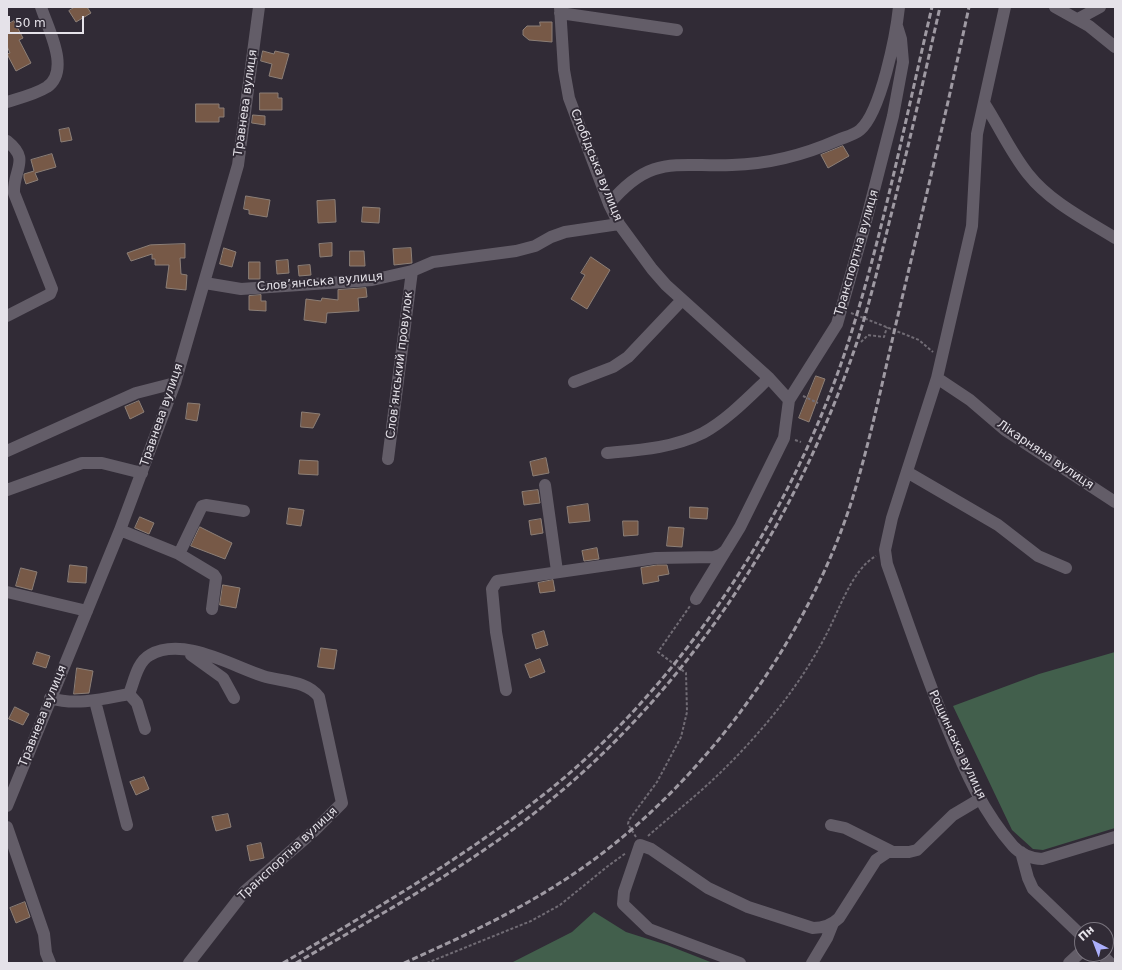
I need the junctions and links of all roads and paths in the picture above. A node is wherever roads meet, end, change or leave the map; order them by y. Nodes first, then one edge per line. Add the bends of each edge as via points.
1 (41, 7) edge
2 (259, 7) edge
3 (899, 7) edge
4 (1005, 7) edge
5 (1055, 7) edge
6 (1100, 7) edge
7 (560, 10) edge
8 (1078, 19) junction
9 (897, 26) junction
10 (677, 30) dead end
11 (1115, 47) edge
12 (7, 102) edge
13 (984, 103) junction
14 (7, 141) edge
15 (609, 204) junction
16 (619, 224) junction
17 (1115, 238) edge
18 (412, 271) junction
19 (205, 283) junction
20 (682, 300) junction
21 (844, 310) dead end
22 (7, 316) edge
23 (887, 327) junction
24 (861, 342) dead end
25 (928, 349) dead end
26 (769, 378) junction
27 (938, 378) junction
28 (574, 382) dead end
29 (175, 383) junction
30 (791, 396) junction
31 (818, 403) dead end
32 (7, 451) edge
33 (607, 453) dead end
34 (388, 459) dead end
35 (907, 472) junction
36 (142, 473) junction
37 (545, 485) dead end
38 (7, 490) edge
39 (1115, 502) edge
40 (244, 511) dead end
41 (120, 530) junction
42 (728, 548) junction
43 (885, 550) junction
44 (179, 554) junction
45 (1066, 568) dead end
46 (557, 571) junction
47 (7, 592) edge
48 (696, 599) joint
49 (212, 609) dead end
50 (87, 611) junction
51 (184, 650) junction
52 (506, 690) dead end
53 (129, 694) junction
54 (50, 698) junction
55 (234, 698) dead end
56 (95, 701) junction
57 (145, 729) dead end
58 (980, 799) junction
59 (7, 806) edge
60 (126, 825) dead end
61 (831, 825) dead end
62 (7, 827) edge
63 (1115, 837) edge
64 (643, 842) junction
65 (893, 852) junction
66 (1021, 852) junction
67 (833, 923) junction
68 (1074, 928) edge
69 (50, 963) edge
70 (189, 963) edge
71 (427, 963) edge
72 (740, 963) edge
73 (812, 963) edge

1 - 12 street via 59,62 57,75 46,88
2 - 19 street, Травнева вулиця via 238,165
3 - 9 street, Транспортна вулиця
4 - 13 street
5 - 8 street
6 - 8 street
7 - 10 street
7 - 15 street, Слобідська вулиця via 564,70 570,98
8 - 11 street
9 - 15 street via 888,64 868,120 860,130 771,162 732,165 680,164 650,170 622,188
9 - 30 street, Транспортна вулиця via 903,62 893,116 847,292 837,324
13 - 17 street via 1024,168 1038,185 1075,214
13 - 27 street via 977,134 972,226
14 - 22 street via 18,151 20,157 14,186 16,199 52,289 50,294
15 - 16 street, Слобідська вулиця
16 - 18 street, Слов’янська вулиця via 565,232 535,246 516,251 433,262
16 - 20 street, Слобідська вулиця via 652,269
18 - 19 street, Слов’янська вулиця via 372,280 307,285 241,288
18 - 34 street, Слов’янський провулок
19 - 29 street, Травнева вулиця
20 - 26 street, Слобідська вулиця
20 - 28 street via 628,357 613,367
21 - 23 path
23 - 24 path via 884,337 868,335
23 - 25 path via 919,340
26 - 30 street, Слобідська вулиця
26 - 33 street via 723,419 703,433 657,448
27 - 35 street
27 - 39 street, Лікарняна вулиця via 970,400 1005,430
29 - 32 street via 136,393
29 - 36 street, Травнева вулиця
30 - 31 path
30 - 42 street, Транспортна вулиця via 784,438
35 - 43 street
35 - 45 street via 998,525 1038,556
36 - 38 street via 102,463 82,463
36 - 41 street, Травнева вулиця
37 - 46 street
40 - 44 street via 202,506
41 - 44 street
41 - 50 street, Травнева вулиця
42 - 46 street via 714,557 656,558
42 - 48 street, Транспортна вулиця
43 - 58 street, Рощинська вулиця via 887,564 930,687
43 - 64 path via 870,559 858,573 826,636 800,678 764,725 724,770
44 - 49 street via 216,578
46 - 52 street via 500,579 493,586 496,632
47 - 50 street
48 - 64 path via 658,652 686,673 687,712 680,738 670,760 629,820 628,824
50 - 54 street, Травнева вулиця
51 - 53 street via 166,649 149,655 142,663
51 - 55 street via 223,678
51 - 70 street, Транспортна вулиця via 230,662 263,676 303,685 315,692 329,738 342,803 245,891
53 - 56 street
53 - 57 street via 137,703
54 - 56 street via 69,702
54 - 59 street, Травнева вулиця
56 - 60 street
58 - 65 street via 954,815 921,848 909,852
58 - 66 street, Рощинська вулиця via 1013,846
61 - 65 street via 852,831
62 - 69 street via 44,934 46,954
63 - 66 street via 1042,859 1034,859
64 - 67 street via 708,888 748,907 813,928
64 - 71 path via 608,866 560,905 531,921
64 - 72 street via 624,892 623,904 649,930
65 - 67 street via 888,852 876,860 845,910
66 - 68 street, Рощинська вулиця via 1032,889
67 - 73 street

